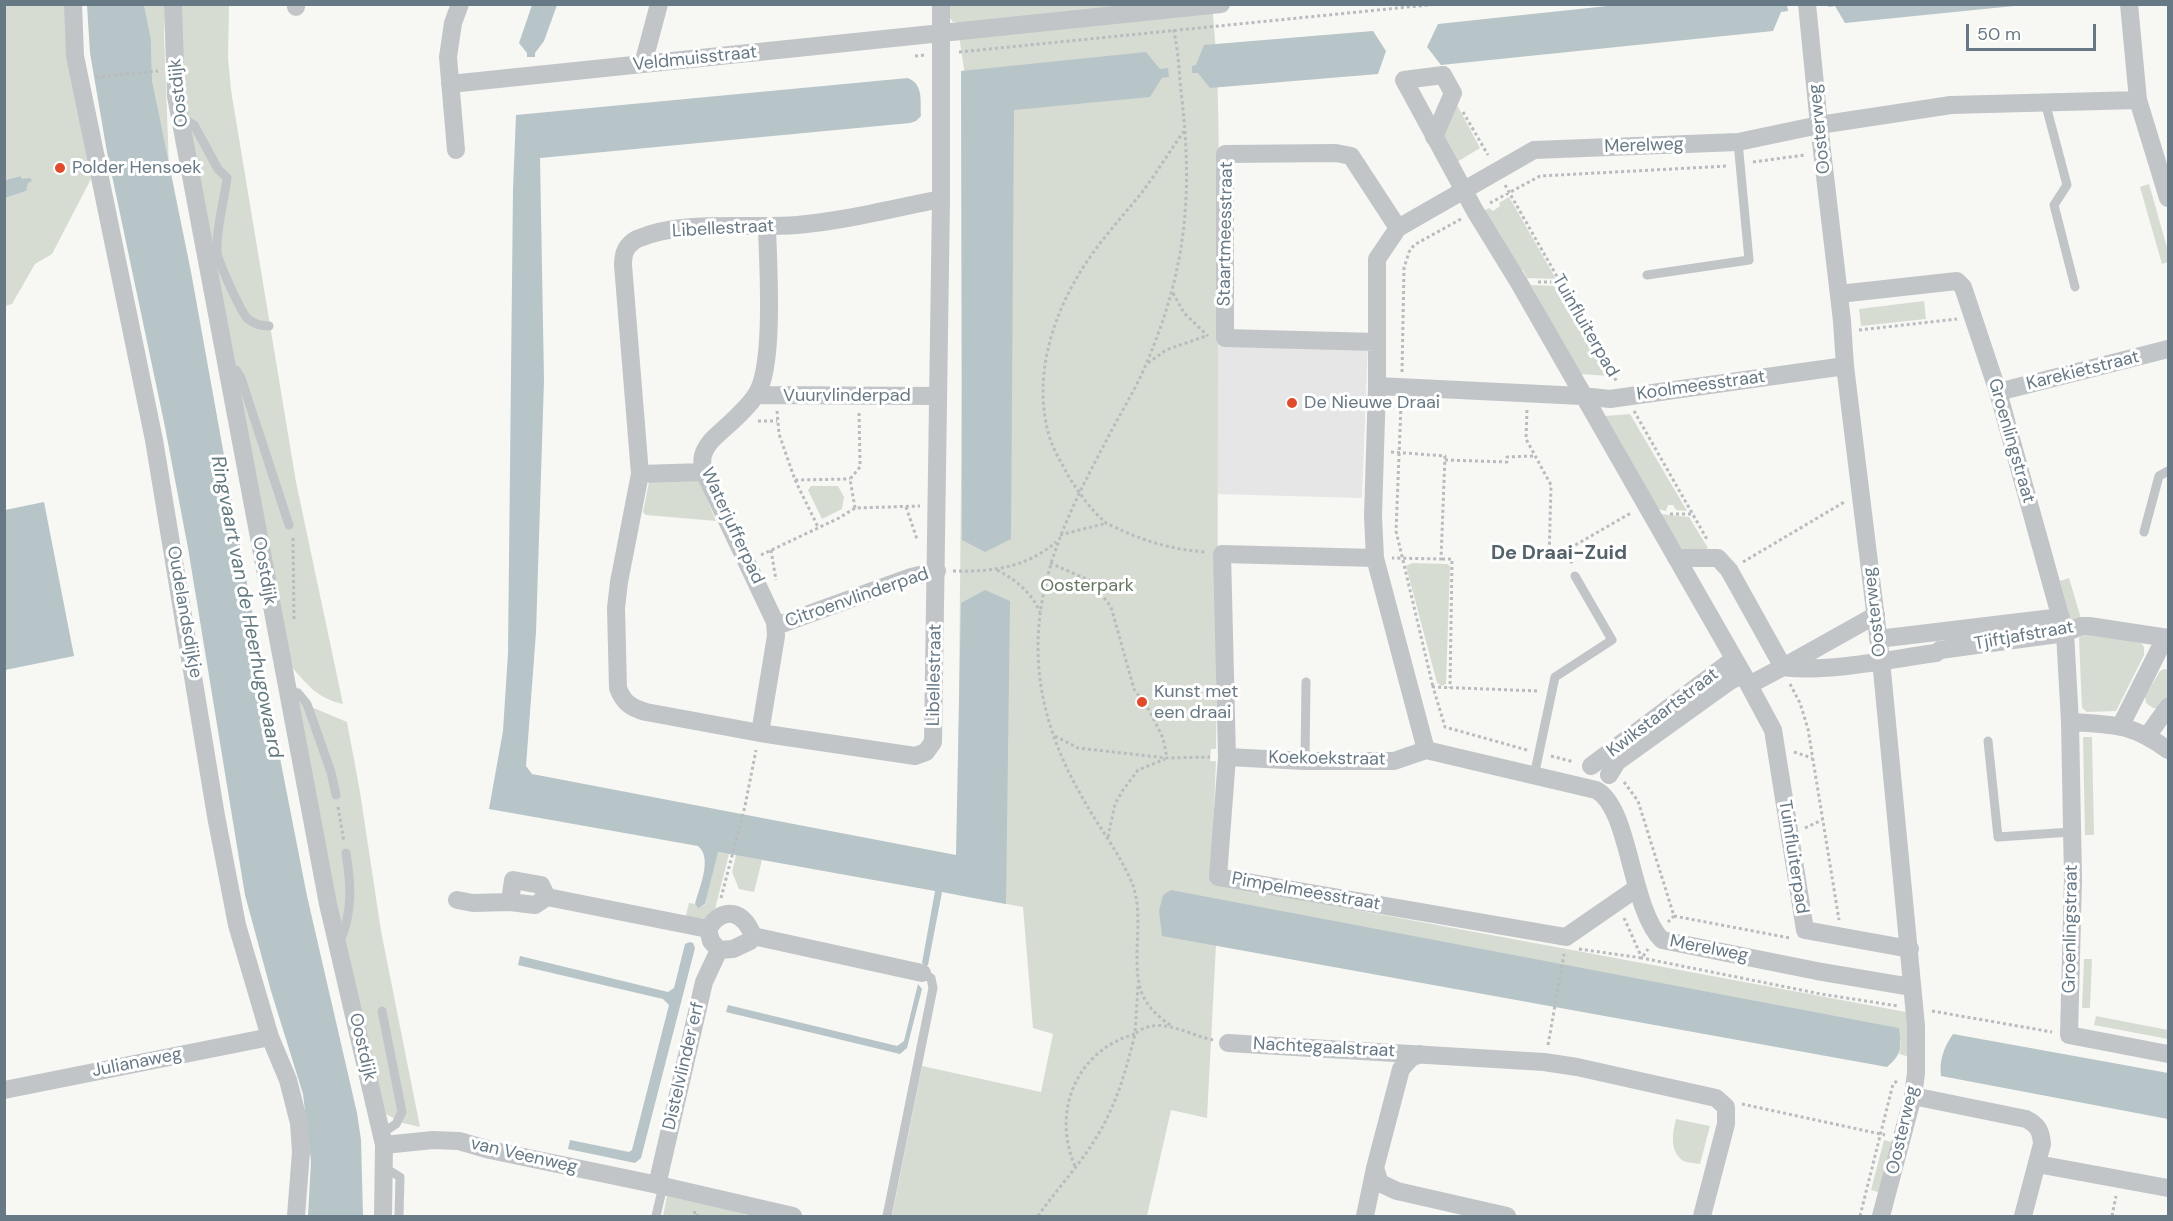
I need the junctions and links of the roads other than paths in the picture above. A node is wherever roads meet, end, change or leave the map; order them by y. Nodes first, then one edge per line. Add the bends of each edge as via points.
1 (73, 4) edge
2 (173, 4) edge
3 (460, 4) edge
4 (659, 4) edge
5 (941, 4) edge
6 (1221, 4) edge
7 (1807, 4) edge
8 (2129, 4) edge
9 (941, 33) junction
10 (643, 64) junction
11 (450, 84) junction
12 (2138, 100) junction
13 (2045, 102) junction
14 (181, 120) junction
15 (1819, 125) junction
16 (1434, 137) junction
17 (1738, 142) junction
18 (456, 150) dead end
19 (1464, 191) junction
20 (2169, 198) edge
21 (941, 199) junction
22 (767, 227) junction
23 (1398, 228) junction
24 (212, 258) junction
25 (1647, 275) dead end
26 (2075, 287) dead end
27 (1839, 294) junction
28 (269, 326) dead end
29 (1377, 342) junction
30 (2169, 349) edge
31 (1845, 366) junction
32 (227, 367) junction
33 (1377, 386) junction
34 (1998, 392) junction
35 (756, 395) junction
36 (938, 396) junction
37 (1582, 396) junction
38 (2169, 471) edge
39 (704, 472) junction
40 (640, 474) junction
41 (289, 525) road end
42 (2144, 532) dead end
43 (1375, 558) junction
44 (1676, 558) junction
45 (937, 571) junction
46 (1575, 576) road end
47 (1876, 615) junction
48 (2063, 625) junction
49 (776, 626) junction
50 (1938, 632) junction
51 (2167, 638) edge
52 (1878, 639) junction
53 (1830, 640) junction
54 (1940, 650) junction
55 (1881, 660) junction
56 (1845, 664) junction
57 (1783, 667) junction
58 (1742, 673) junction
59 (1306, 682) dead end
60 (286, 690) junction
61 (2169, 707) edge
62 (2070, 722) junction
63 (2121, 725) junction
64 (760, 733) junction
65 (2148, 735) junction
66 (1642, 737) junction
67 (1988, 741) dead end
68 (1426, 750) junction
69 (2169, 750) edge
70 (1227, 757) junction
71 (1305, 761) junction
72 (1591, 766) dead end
73 (1609, 775) dead end
74 (1534, 776) junction
75 (336, 795) road end
76 (2071, 832) junction
77 (346, 853) road end
78 (1637, 888) junction
79 (457, 900) dead end
80 (708, 929) junction
81 (753, 936) junction
82 (338, 946) junction
83 (1910, 949) junction
84 (719, 950) junction
85 (922, 973) joint
86 (1912, 987) junction
87 (382, 1011) dead end
88 (270, 1037) junction
89 (1228, 1043) road end
90 (1420, 1054) junction
91 (2169, 1054) edge
92 (4, 1090) edge
93 (1913, 1096) junction
94 (383, 1139) junction
95 (2037, 1164) junction
96 (385, 1168) junction
97 (1375, 1168) junction
98 (660, 1185) junction
99 (2169, 1188) edge
100 (296, 1216) edge
101 (383, 1216) edge
102 (399, 1216) edge
103 (656, 1216) edge
104 (793, 1216) edge
105 (887, 1216) edge
106 (1365, 1216) edge
107 (1507, 1216) edge
108 (1702, 1216) edge
109 (1881, 1216) edge
110 (2023, 1216) edge

1 - 88 street, Oudelandsdijkje via 75,56 154,440 216,816 237,925
2 - 14 street, Oostdijk via 175,81
3 - 11 street via 448,57
4 - 10 street
5 - 9 street, Libellestraat
6 - 9 street, Veldmuisstraat
7 - 15 street, Oosterweg
8 - 12 street
9 - 10 street, Veldmuisstraat
9 - 21 street, Libellestraat
10 - 11 street, Veldmuisstraat
11 - 18 street
12 - 13 street, Merelweg
12 - 20 street
13 - 15 street, Merelweg via 1951,105
13 - 26 lane via 2067,185 2054,205
14 - 24 street, Oostdijk
14 - 24 lane via 194,125 227,178 217,250
15 - 17 street, Merelweg
15 - 27 street, Oosterweg
16 - 16 street, Tuinfluiterpad via 1453,93 1443,75 1404,80
16 - 19 street, Tuinfluiterpad
17 - 19 street, Merelweg via 1534,150
17 - 25 lane via 1749,260
19 - 23 street, Merelweg
19 - 37 street, Tuinfluiterpad
21 - 22 street, Libellestraat via 825,221
21 - 36 street, Libellestraat
22 - 35 street, Waterjufferpad via 768,349 764,377
22 - 40 street, Libellestraat via 702,227 659,232 635,240 625,249 623,265
23 - 29 street, Merelweg via 1377,259
23 - 29 street, Staartmeesstraat via 1351,156 1225,154 1225,338
24 - 28 lane via 242,314 249,321
24 - 32 street, Oostdijk
27 - 31 street, Oosterweg
27 - 34 street, Groenlingstraat via 1957,281 1963,287
29 - 33 street, Merelweg
30 - 34 street, Karekietstraat
31 - 37 street, Koolmeesstraat via 1610,399
31 - 47 street, Oosterweg
32 - 41 lane via 236,370 241,378
32 - 60 street, Oostdijk
33 - 37 street, Koolmeesstraat
33 - 43 street, Merelweg
34 - 48 street, Groenlingstraat
35 - 36 street, Vuurvlinderpad
35 - 39 street, Waterjufferpad via 705,449
36 - 45 street, Libellestraat
37 - 44 street, Tuinfluiterpad
38 - 42 lane via 2159,476
39 - 40 street
39 - 49 street, Waterjufferpad
40 - 64 street, Libellestraat via 616,608 617,672 622,698 638,710
43 - 68 street, Merelweg
43 - 70 street, Pimpelmeesstraat via 1222,555
44 - 57 street via 1724,564
44 - 58 street, Tuinfluiterpad
45 - 49 street, Citroenvlinderpad
45 - 64 street, Libellestraat via 934,735 926,752 915,756
46 - 74 lane via 1612,640 1555,677
47 - 52 street, Oosterweg
47 - 53 street
48 - 50 street
48 - 51 street, Tjiftjafstraat
48 - 54 street, Tjiftjafstraat
48 - 62 street, Groenlingstraat
49 - 64 street
50 - 52 street
50 - 54 street
51 - 63 street
52 - 55 street, Oosterweg
53 - 56 street
53 - 57 street
54 - 55 street, Tjiftjafstraat
55 - 56 street
55 - 83 street, Oosterweg
56 - 57 street
57 - 58 street
58 - 66 street, Kwikstaartstraat
58 - 83 street, Tuinfluiterpad via 1773,730 1805,930
59 - 71 lane
60 - 75 lane via 298,693 307,704
60 - 82 street, Oostdijk
61 - 65 street
62 - 63 street
62 - 76 street, Groenlingstraat
63 - 65 street
65 - 69 street
66 - 72 street, Kwikstaartstraat
66 - 73 street, Kwikstaartstraat
67 - 76 lane via 1998,837
68 - 71 street, Koekoekstraat via 1394,761
68 - 74 street, Merelweg
70 - 71 street, Koekoekstraat
70 - 78 street, Pimpelmeesstraat via 1218,877 1566,937
74 - 78 street, Merelweg via 1603,794 1614,808
76 - 91 street, Groenlingstraat via 2069,1035
77 - 82 lane via 350,880 348,921
78 - 86 street, Merelweg via 1653,931 1662,940
79 - 80 street via 510,902 513,880 541,885 547,897
80 - 81 street via 722,907 740,916
80 - 84 street
81 - 84 street via 746,944
81 - 85 street
82 - 94 street, Oostdijk
83 - 86 street, Oosterweg
84 - 98 street, Distelvlinder erf via 704,982
85 - 105 lane via 931,978 933,988
86 - 93 street, Oosterweg via 1916,1066
87 - 94 lane, Oostdijk via 402,1112
88 - 92 street, Julianaweg
88 - 100 street, Oudelandsdijkje via 288,1080 299,1124 302,1152
89 - 90 street, Nachtegaalstraat
90 - 97 street, Nachtegaalstraat via 1401,1069
90 - 108 street, Nachtegaalstraat via 1578,1067 1720,1101 1726,1107 1726,1124
93 - 95 street via 2034,1123 2042,1144
93 - 109 street, Oosterweg
94 - 96 street, Oostdijk
94 - 98 street, van Veenweg via 459,1141
95 - 99 street
95 - 110 street
96 - 101 street, Oostdijk
96 - 102 lane via 400,1177
97 - 106 street, Nachtegaalstraat
97 - 107 street via 1380,1183 1397,1191
98 - 103 lane
98 - 104 street, van Veenweg

